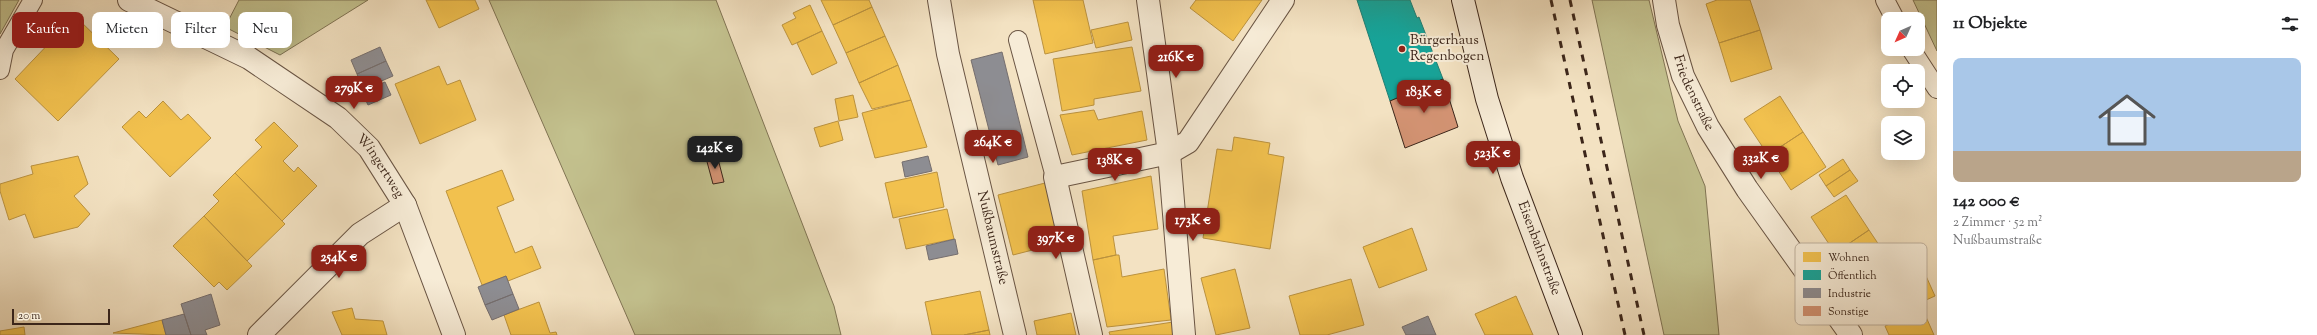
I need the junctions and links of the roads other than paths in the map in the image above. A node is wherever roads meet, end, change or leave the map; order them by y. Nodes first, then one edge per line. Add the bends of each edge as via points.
1 (33, 0) edge
2 (129, 0) edge
3 (939, 0) edge
4 (1148, 0) edge
5 (1283, 0) edge
6 (1463, 0) edge
7 (1664, 0) edge
8 (1885, 0) edge
9 (1891, 12) edge
10 (1018, 40) dead end
11 (1916, 56) edge
12 (0, 70) edge
13 (1937, 89) edge
14 (1169, 153) junction
15 (1055, 177) junction
16 (404, 205) junction
17 (1795, 256) edge
18 (1844, 325) edge
19 (259, 335) edge
20 (454, 335) edge
21 (1015, 335) edge
22 (1091, 335) edge
23 (1184, 335) edge
24 (1571, 335) edge
25 (1851, 335) edge

1 - 12 lane via 4,50
2 - 16 street, Wingertweg via 250,58 338,118 369,148
3 - 21 street, Nußbaumstraße via 948,54
4 - 14 street
5 - 14 street via 1188,142
6 - 24 street, Eisenbahnstraße via 1487,99 1512,178
7 - 17 street, Friedenstraße via 1682,76 1708,127 1747,189
8 - 9 lane
10 - 15 lane
11 - 13 lane
14 - 15 street
14 - 23 street
15 - 22 street
16 - 19 street via 360,234
16 - 20 street, Wingertweg
18 - 25 street, Friedenstraße

